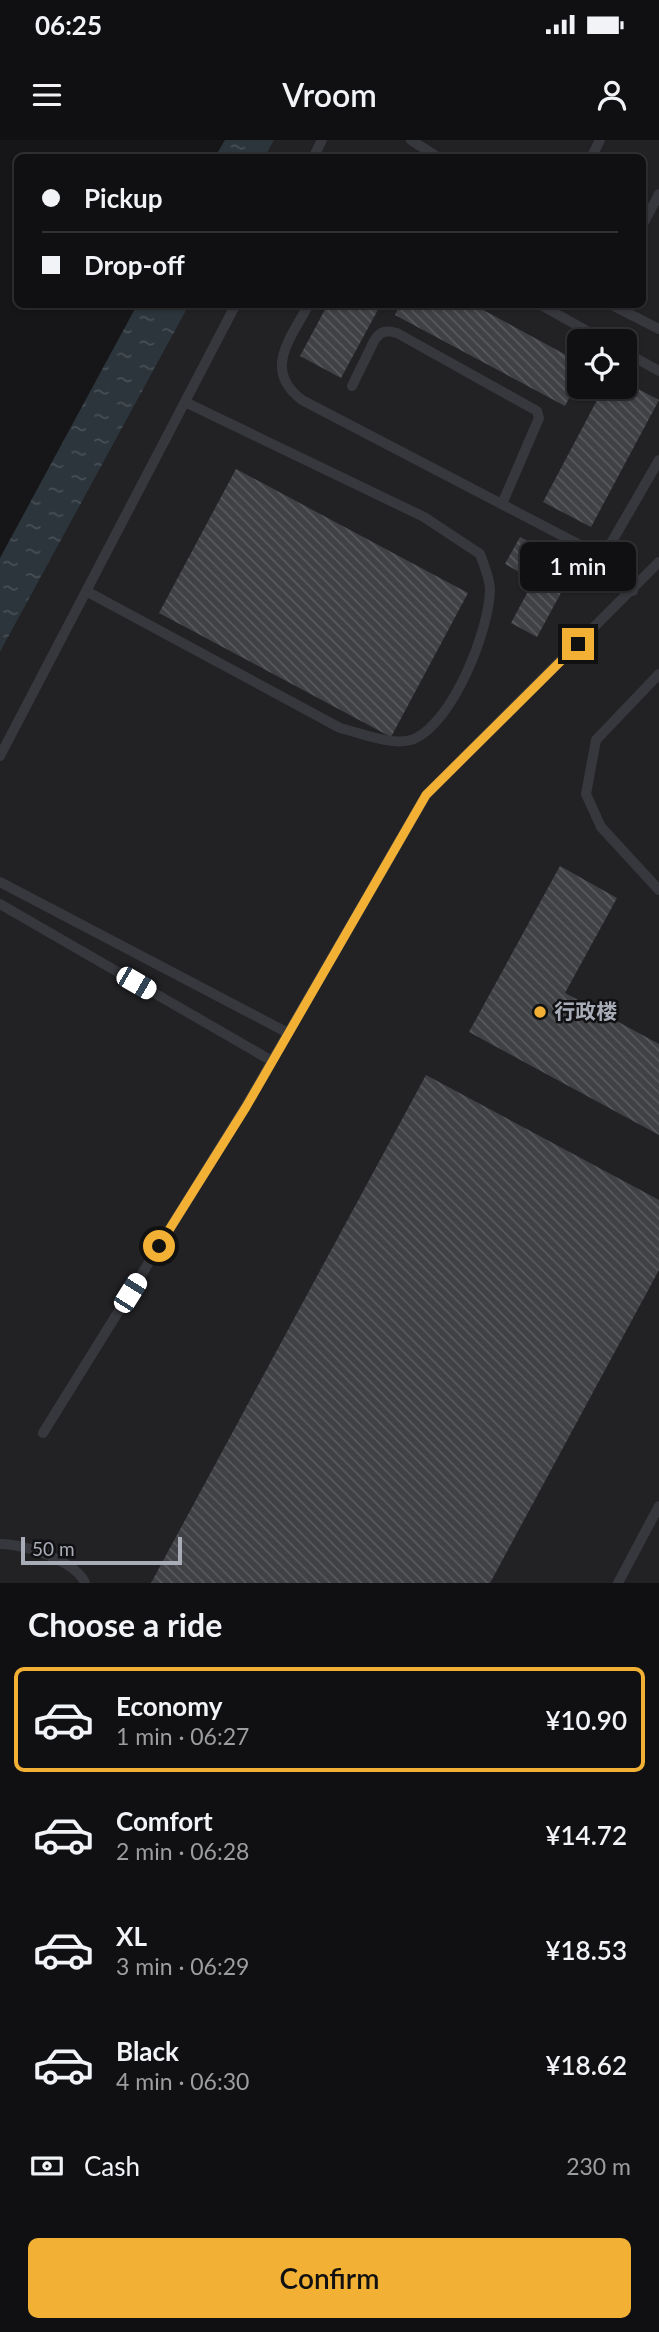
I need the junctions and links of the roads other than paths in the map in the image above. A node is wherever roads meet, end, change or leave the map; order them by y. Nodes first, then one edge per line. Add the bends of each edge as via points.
1 (411, 140) edge
2 (433, 154) edge
3 (659, 194) edge
4 (646, 218) edge
5 (234, 308) edge
6 (307, 308) edge
7 (547, 308) edge
8 (618, 308) edge
9 (585, 329) edge
10 (659, 329) edge
11 (637, 359) edge
12 (659, 371) edge
13 (352, 386) dead end
14 (185, 402) junction
15 (659, 460) edge
16 (502, 504) junction
17 (603, 557) junction
18 (659, 562) edge
19 (86, 591) junction
20 (633, 591) junction
21 (659, 674) edge
22 (0, 756) edge
23 (0, 882) edge
24 (659, 890) edge
25 (0, 904) edge
26 (288, 1033) junction
27 (272, 1061) junction
28 (43, 1433) dead end
29 (659, 1506) edge
30 (0, 1544) edge
31 (85, 1583) edge
32 (618, 1583) edge

1 - 2 lane
3 - 4 lane
5 - 14 lane
6 - 16 lane via 280,365 289,391
7 - 9 lane
8 - 10 lane
11 - 12 lane
13 - 16 lane via 378,335 389,331 537,411 539,418
14 - 19 lane
14 - 19 lane via 424,517 480,554 489,597 476,652 458,691 436,721 412,740 385,740 341,728
15 - 17 lane
16 - 17 lane
17 - 20 lane
18 - 20 lane
19 - 22 lane
20 - 26 lane via 426,795
21 - 24 lane via 596,740 586,794 601,827
23 - 26 lane
25 - 27 lane
26 - 27 lane
27 - 28 lane
29 - 32 lane
30 - 31 lane via 29,1546 68,1566

